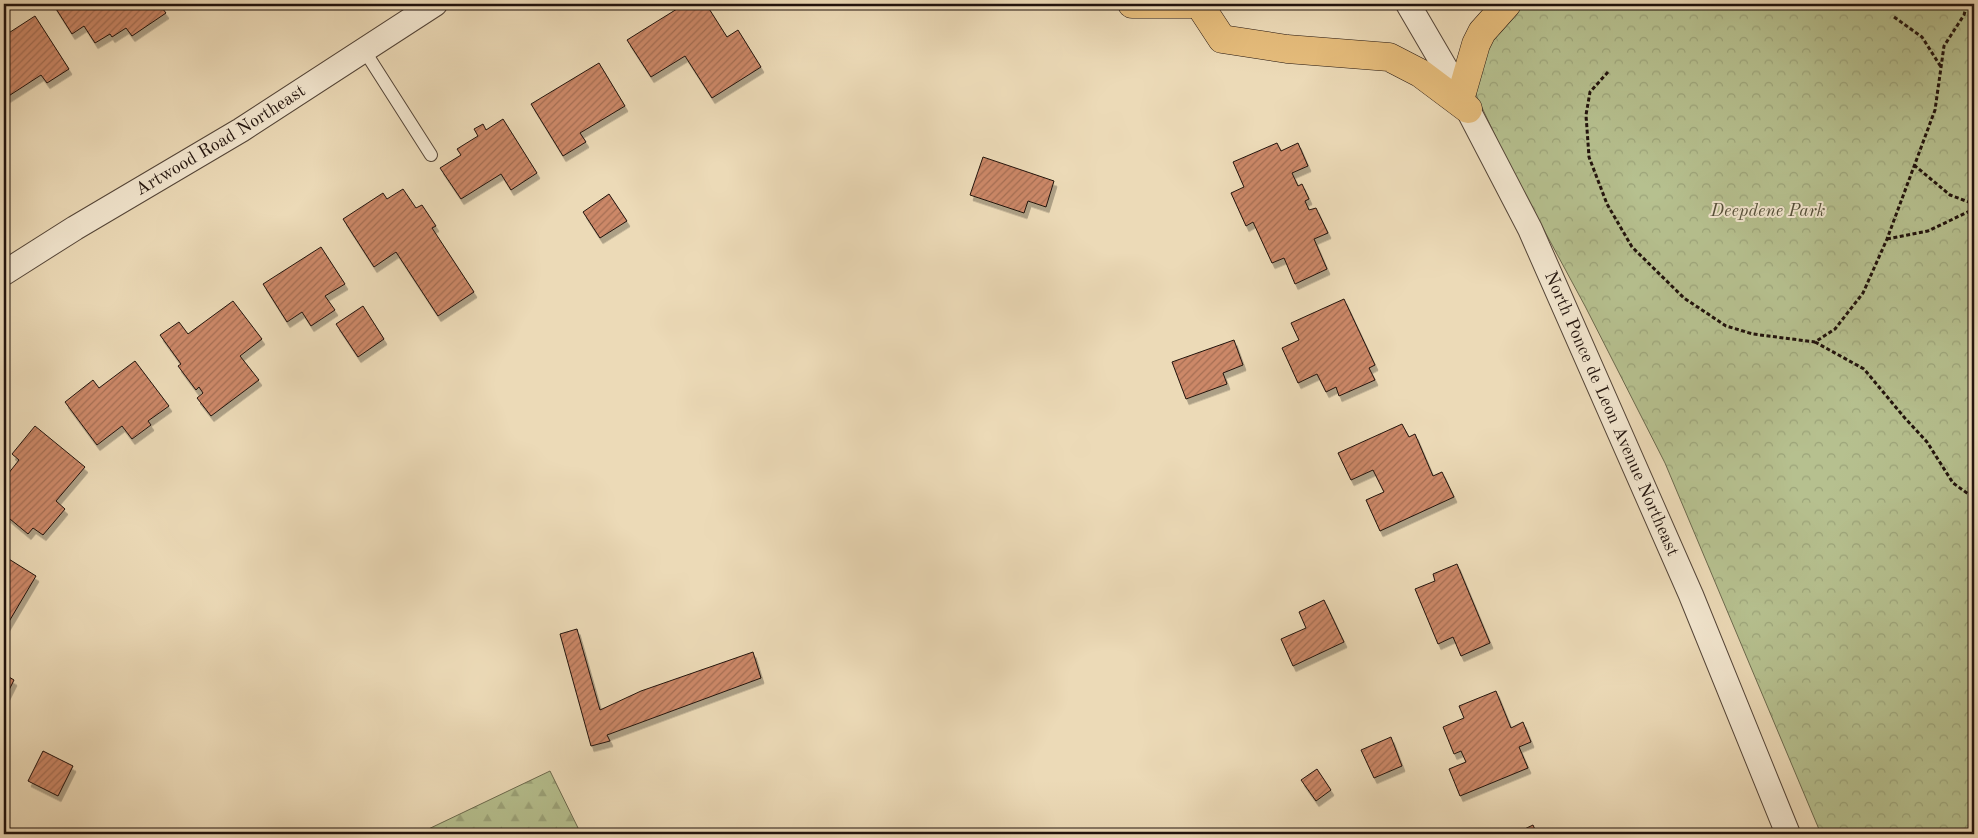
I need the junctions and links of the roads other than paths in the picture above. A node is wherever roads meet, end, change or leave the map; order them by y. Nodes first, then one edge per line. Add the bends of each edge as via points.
1 (435, 4) edge
2 (1132, 4) edge
3 (1199, 4) edge
4 (1205, 4) edge
5 (1408, 4) edge
6 (1507, 4) edge
7 (364, 50) junction
8 (1464, 102) junction
9 (431, 155) dead end
10 (4, 273) edge
11 (1788, 834) edge

1 - 7 street, Artwood Road Northeast
2 - 3 highway
3 - 4 highway
3 - 8 highway via 1222,39 1287,49 1388,57 1420,73
5 - 8 street, North Ponce de Leon Avenue Northeast
6 - 8 highway via 1482,32 1476,44
7 - 9 lane
7 - 10 street, Artwood Road Northeast via 241,130
8 - 11 street, North Ponce de Leon Avenue Northeast via 1538,247 1692,595

